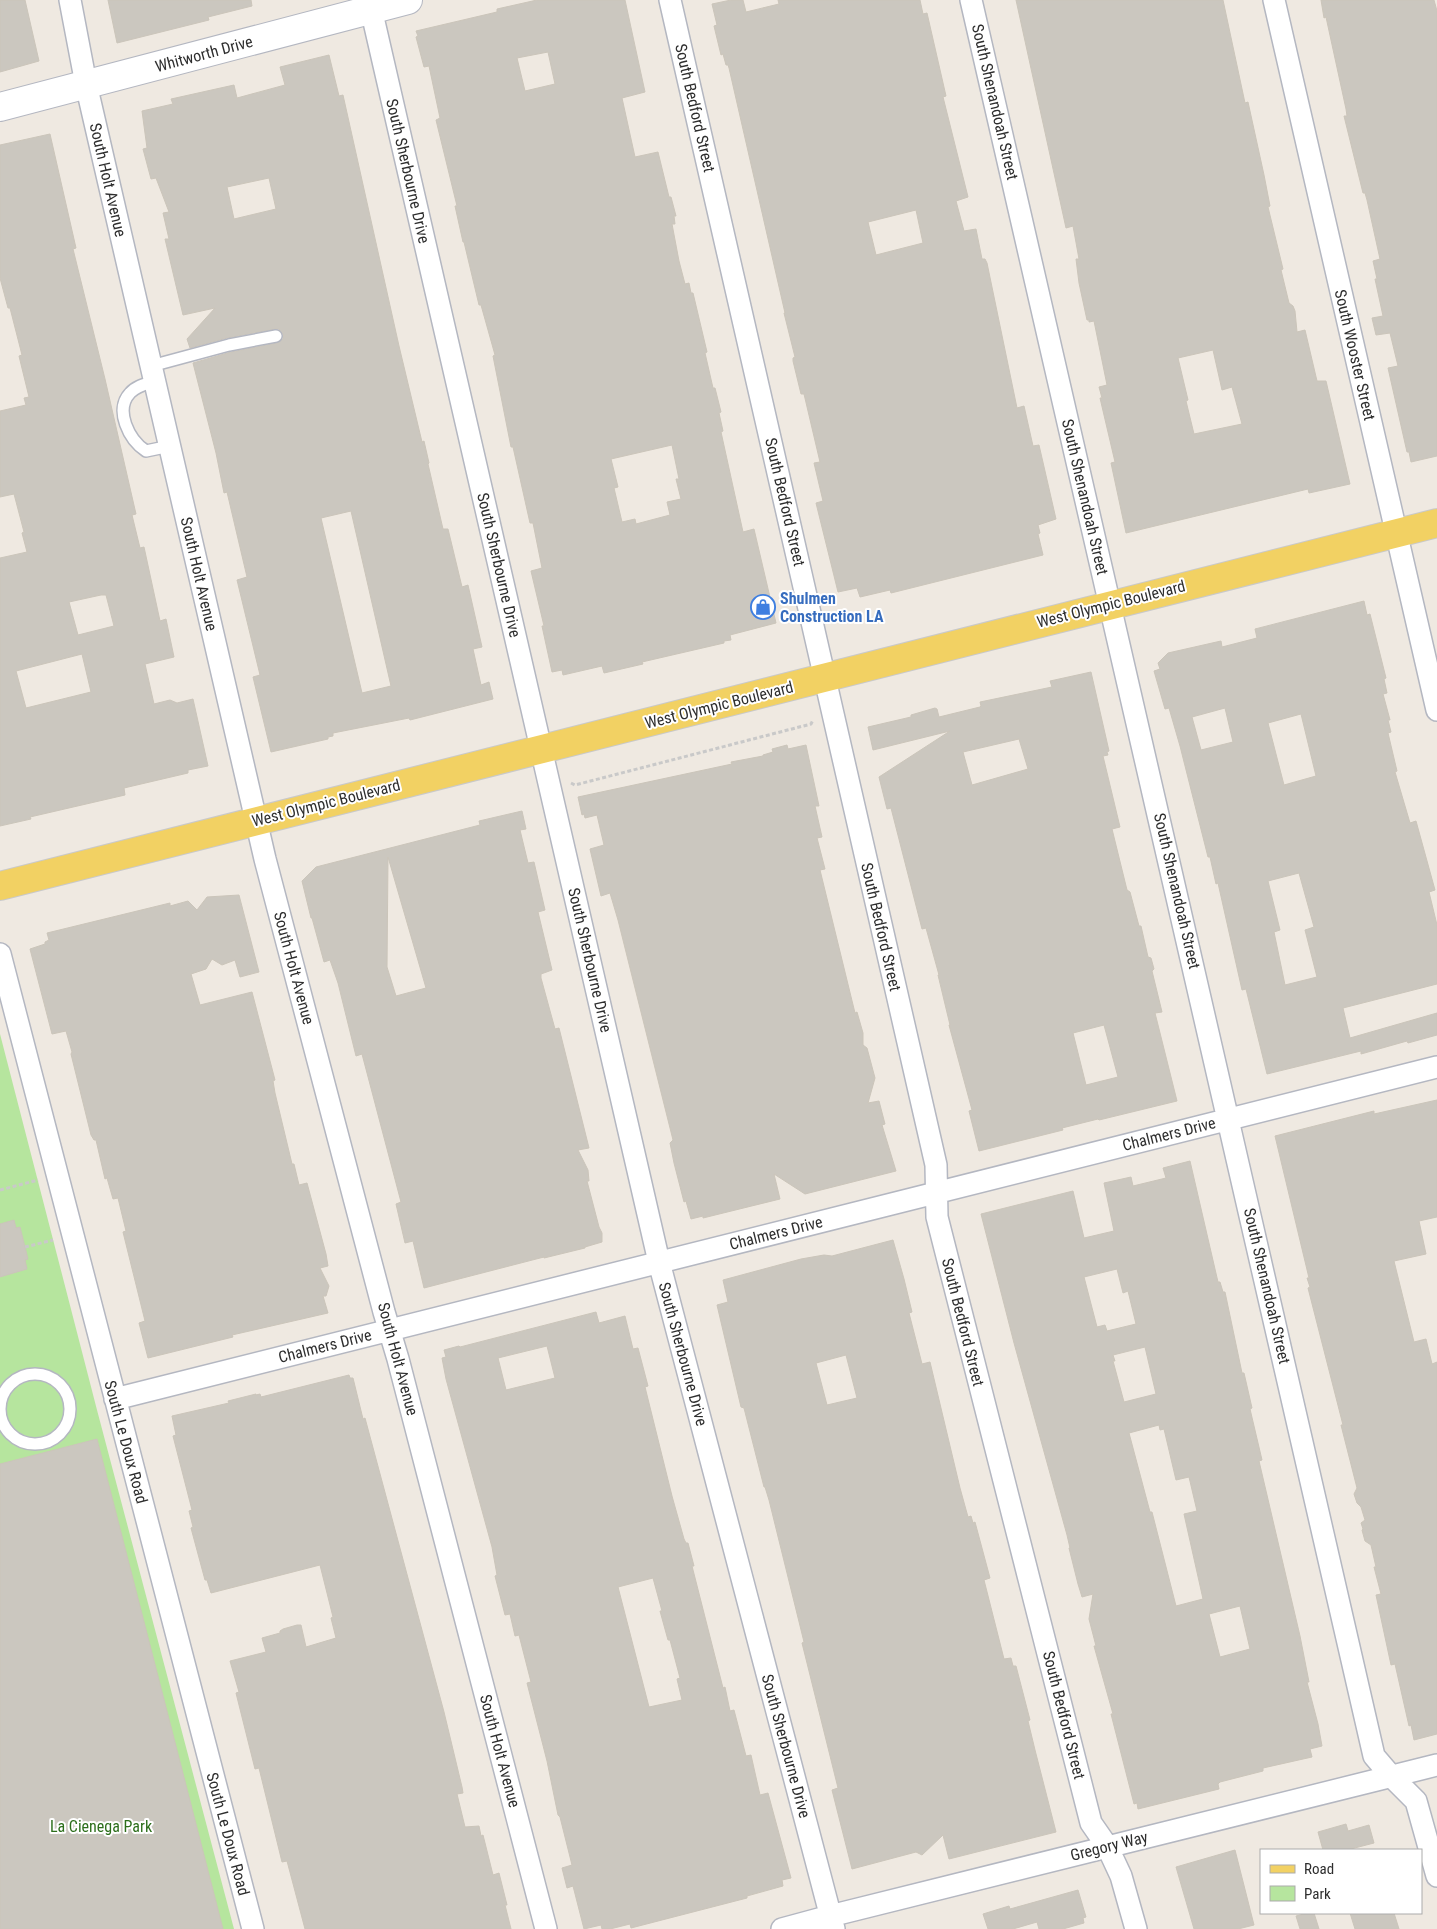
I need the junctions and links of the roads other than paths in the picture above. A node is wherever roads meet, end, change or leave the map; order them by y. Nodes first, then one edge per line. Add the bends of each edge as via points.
1 (70, 0) edge
2 (408, 0) edge
3 (670, 0) edge
4 (972, 0) edge
5 (1274, 0) edge
6 (370, 5) edge
7 (86, 84) junction
8 (0, 107) edge
9 (276, 336) dead end
10 (153, 373) junction
11 (170, 446) junction
12 (1437, 523) edge
13 (1396, 533) junction
14 (1110, 604) junction
15 (825, 678) junction
16 (1437, 710) edge
17 (541, 749) junction
18 (256, 821) junction
19 (0, 886) edge
20 (0, 954) edge
21 (1437, 1068) edge
22 (1229, 1119) junction
23 (936, 1193) junction
24 (659, 1262) junction
25 (390, 1330) junction
26 (115, 1399) junction
27 (4, 1434) edge
28 (1437, 1765) edge
29 (1392, 1777) junction
30 (1107, 1846) junction
31 (1437, 1876) edge
32 (832, 1922) edge
33 (253, 1929) edge
34 (546, 1929) edge
35 (782, 1929) edge
36 (1136, 1929) edge

1 - 7 street, South Holt Avenue
2 - 6 street, Whitworth Drive
3 - 15 street, South Bedford Street
4 - 14 street, South Shenandoah Street
5 - 13 street, South Wooster Street
6 - 7 street, Whitworth Drive
6 - 17 street, South Sherbourne Drive
7 - 8 street, Whitworth Drive
7 - 10 street, South Holt Avenue
9 - 10 lane via 229,345
10 - 11 street, South Holt Avenue
10 - 11 lane via 129,394 124,419 128,432 146,451
11 - 18 street, South Holt Avenue
12 - 13 main road, West Olympic Boulevard
13 - 14 main road, West Olympic Boulevard
13 - 16 street, South Wooster Street
14 - 15 main road, West Olympic Boulevard
14 - 22 street, South Shenandoah Street
15 - 17 main road, West Olympic Boulevard
15 - 23 street, South Bedford Street via 936,1165
17 - 18 main road, West Olympic Boulevard
17 - 24 street, South Sherbourne Drive
18 - 19 main road, West Olympic Boulevard
18 - 25 street, South Holt Avenue
20 - 26 street, South Le Doux Road
21 - 22 street, Chalmers Drive
22 - 23 street, Chalmers Drive
22 - 29 street, South Shenandoah Street via 1374,1756
23 - 24 street, Chalmers Drive
23 - 30 street, South Bedford Street via 936,1217 1091,1823
24 - 25 street, Chalmers Drive
24 - 32 street, South Sherbourne Drive
25 - 26 street, Chalmers Drive
25 - 34 street, South Holt Avenue
26 - 33 street, South Le Doux Road
27 - 27 lane via 33,1444 55,1438 63,1430 70,1409 62,1388 54,1380 33,1374 11,1383 0,1404
28 - 29 street, Gregory Way
29 - 30 street, Gregory Way
29 - 31 street, South Shenandoah Street via 1416,1801
30 - 32 street, Gregory Way
30 - 36 street, South Bedford Street via 1121,1876
32 - 35 street, Gregory Way

